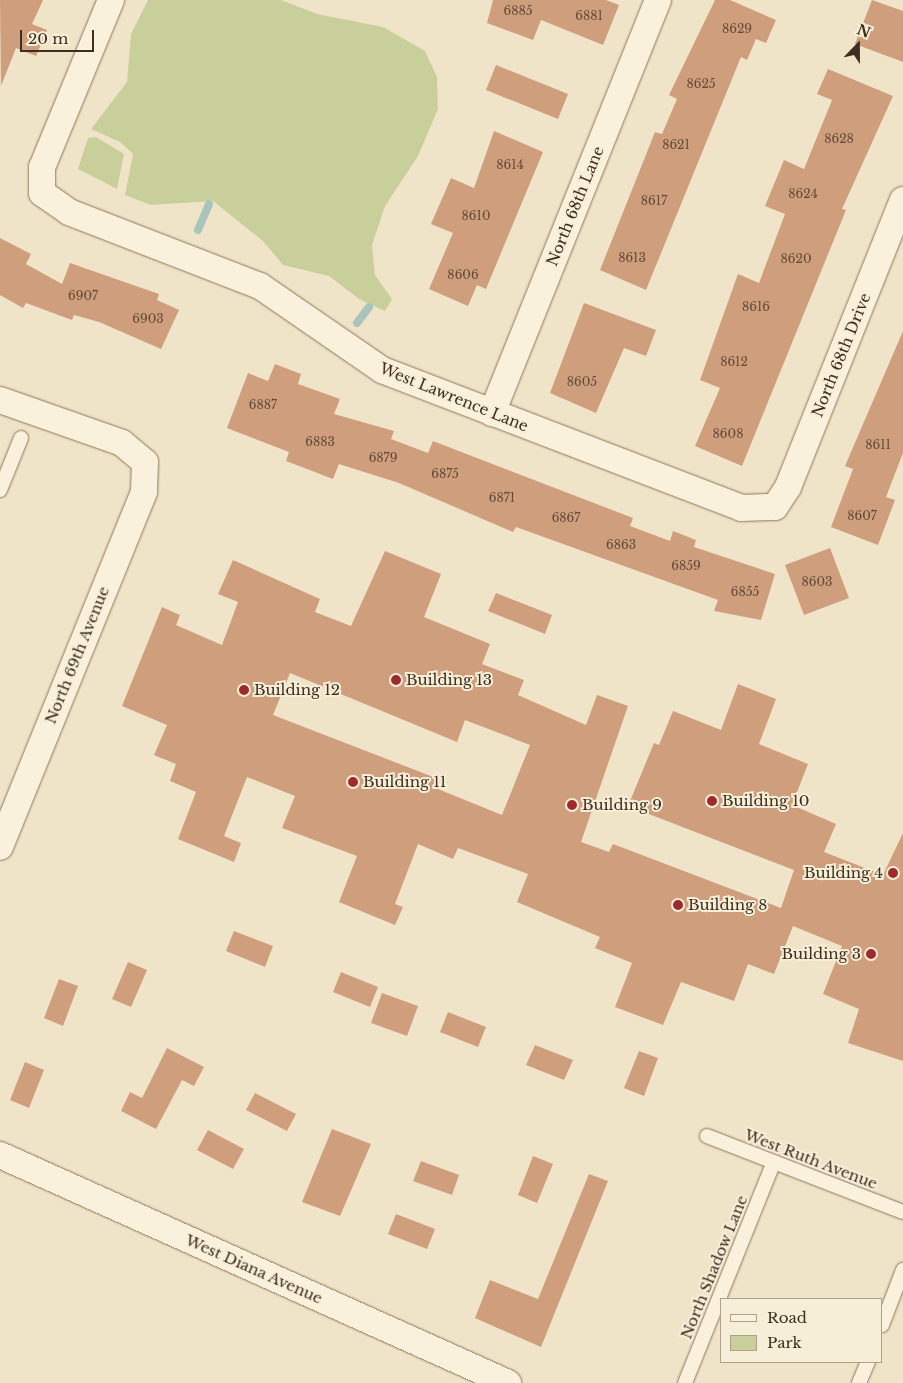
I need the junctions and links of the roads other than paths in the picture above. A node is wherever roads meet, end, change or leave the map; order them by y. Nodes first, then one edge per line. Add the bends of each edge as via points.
1 (112, 0) edge
2 (658, 0) edge
3 (903, 200) edge
4 (0, 400) edge
5 (492, 413) junction
6 (21, 438) dead end
7 (0, 490) edge
8 (775, 507) joint
9 (0, 847) edge
10 (707, 1136) dead end
11 (0, 1155) edge
12 (774, 1162) junction
13 (903, 1212) edge
14 (903, 1270) edge
15 (883, 1322) edge
16 (868, 1363) edge
17 (508, 1383) edge
18 (685, 1383) edge
19 (859, 1383) edge

1 - 5 street, West Lawrence Lane via 42,167 42,193 69,212 260,286 382,370
2 - 5 street, North 68th Lane
3 - 8 street, North 68th Drive via 788,487
4 - 9 street, North 69th Avenue via 122,443 144,462 144,492
5 - 8 street, West Lawrence Lane via 741,508
6 - 7 lane
10 - 12 lane, West Ruth Avenue
11 - 17 street, West Diana Avenue
12 - 13 lane, West Ruth Avenue
12 - 18 lane, North Shadow Lane
14 - 15 lane
16 - 19 lane

